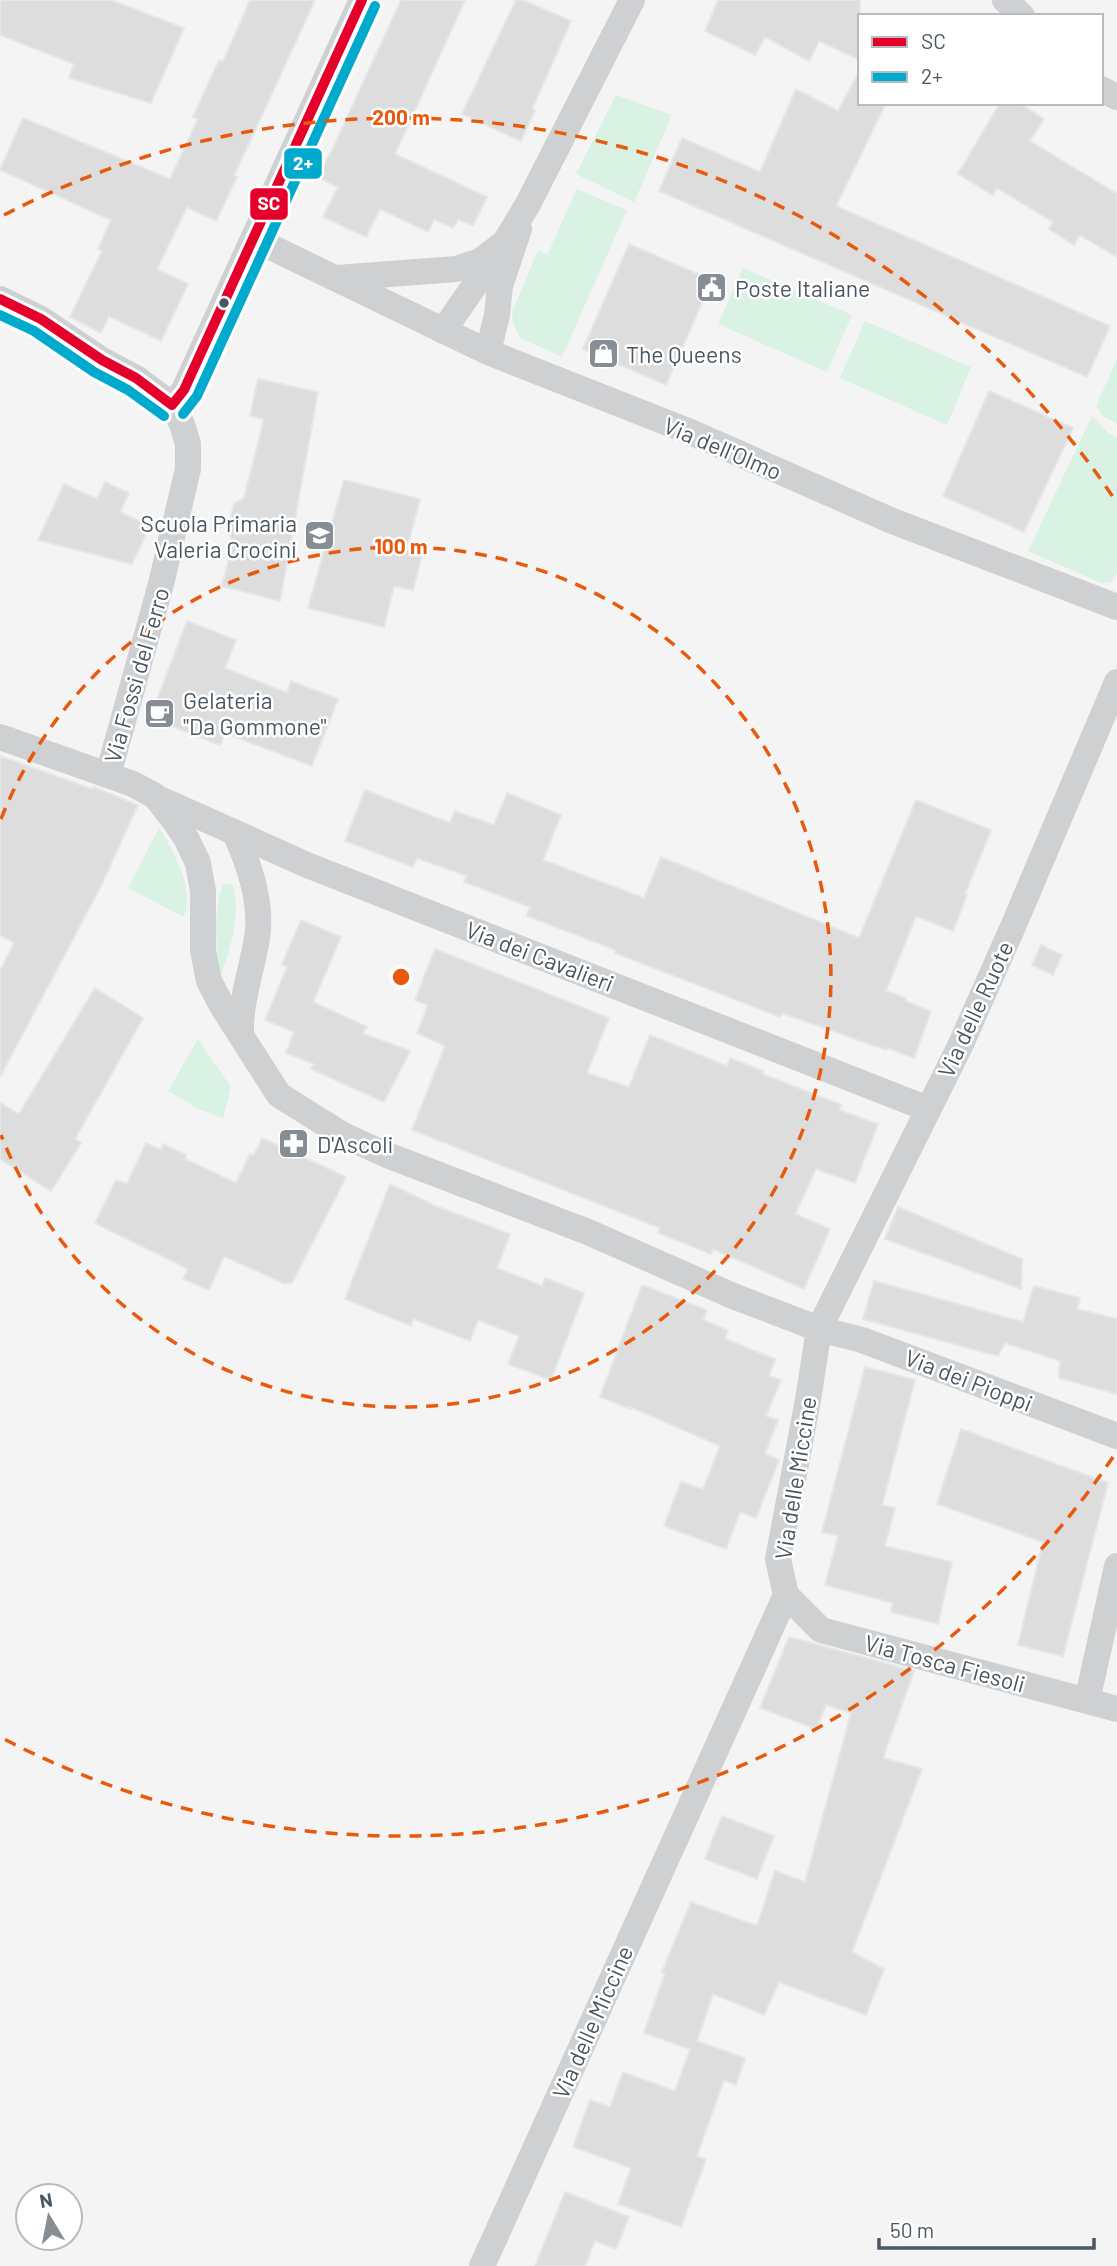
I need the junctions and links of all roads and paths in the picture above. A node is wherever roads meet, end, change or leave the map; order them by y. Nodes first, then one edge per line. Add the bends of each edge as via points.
1 (362, 0) edge
2 (632, 0) edge
3 (1005, 0) edge
4 (1019, 14) edge
5 (528, 204) junction
6 (254, 239) junction
7 (505, 242) junction
8 (334, 279) junction
9 (0, 299) edge
10 (443, 331) junction
11 (488, 352) junction
12 (172, 405) junction
13 (1117, 607) edge
14 (1117, 682) edge
15 (0, 737) edge
16 (108, 775) junction
17 (155, 796) junction
18 (235, 833) junction
19 (241, 1034) junction
20 (928, 1109) junction
21 (819, 1329) junction
22 (1117, 1436) edge
23 (1117, 1566) edge
24 (786, 1595) junction
25 (1087, 1700) junction
26 (1117, 1709) edge
27 (482, 2266) edge

1 - 6 street
2 - 5 street
3 - 4 street
5 - 7 street
5 - 11 street via 500,286
6 - 8 street, Via dell'Olmo
6 - 12 street via 184,390
7 - 8 street via 480,261 456,269
7 - 10 street
8 - 10 street, Via dell'Olmo
9 - 12 street, Via Fossi del Ferro via 41,319
10 - 11 street, Via dell'Olmo
11 - 13 street, Via dell'Olmo via 688,431 890,520
12 - 16 street, Via Fossi del Ferro via 188,444 188,469
14 - 20 street, Via delle Ruote via 1012,929
15 - 16 street
16 - 17 street
17 - 18 street, Via dei Cavalieri
17 - 19 street via 198,863 209,981
18 - 19 street via 258,910 258,935 240,1014
18 - 20 street, Via dei Cavalieri
19 - 21 street via 279,1096 343,1135
20 - 21 street, Via delle Ruote
21 - 22 street, Via dei Pioppi via 862,1340
21 - 24 street, Via delle Miccine via 778,1559
23 - 25 street
24 - 25 street, Via Tosca Fiesoli via 821,1630
24 - 27 street, Via delle Miccine
25 - 26 street, Via Tosca Fiesoli

